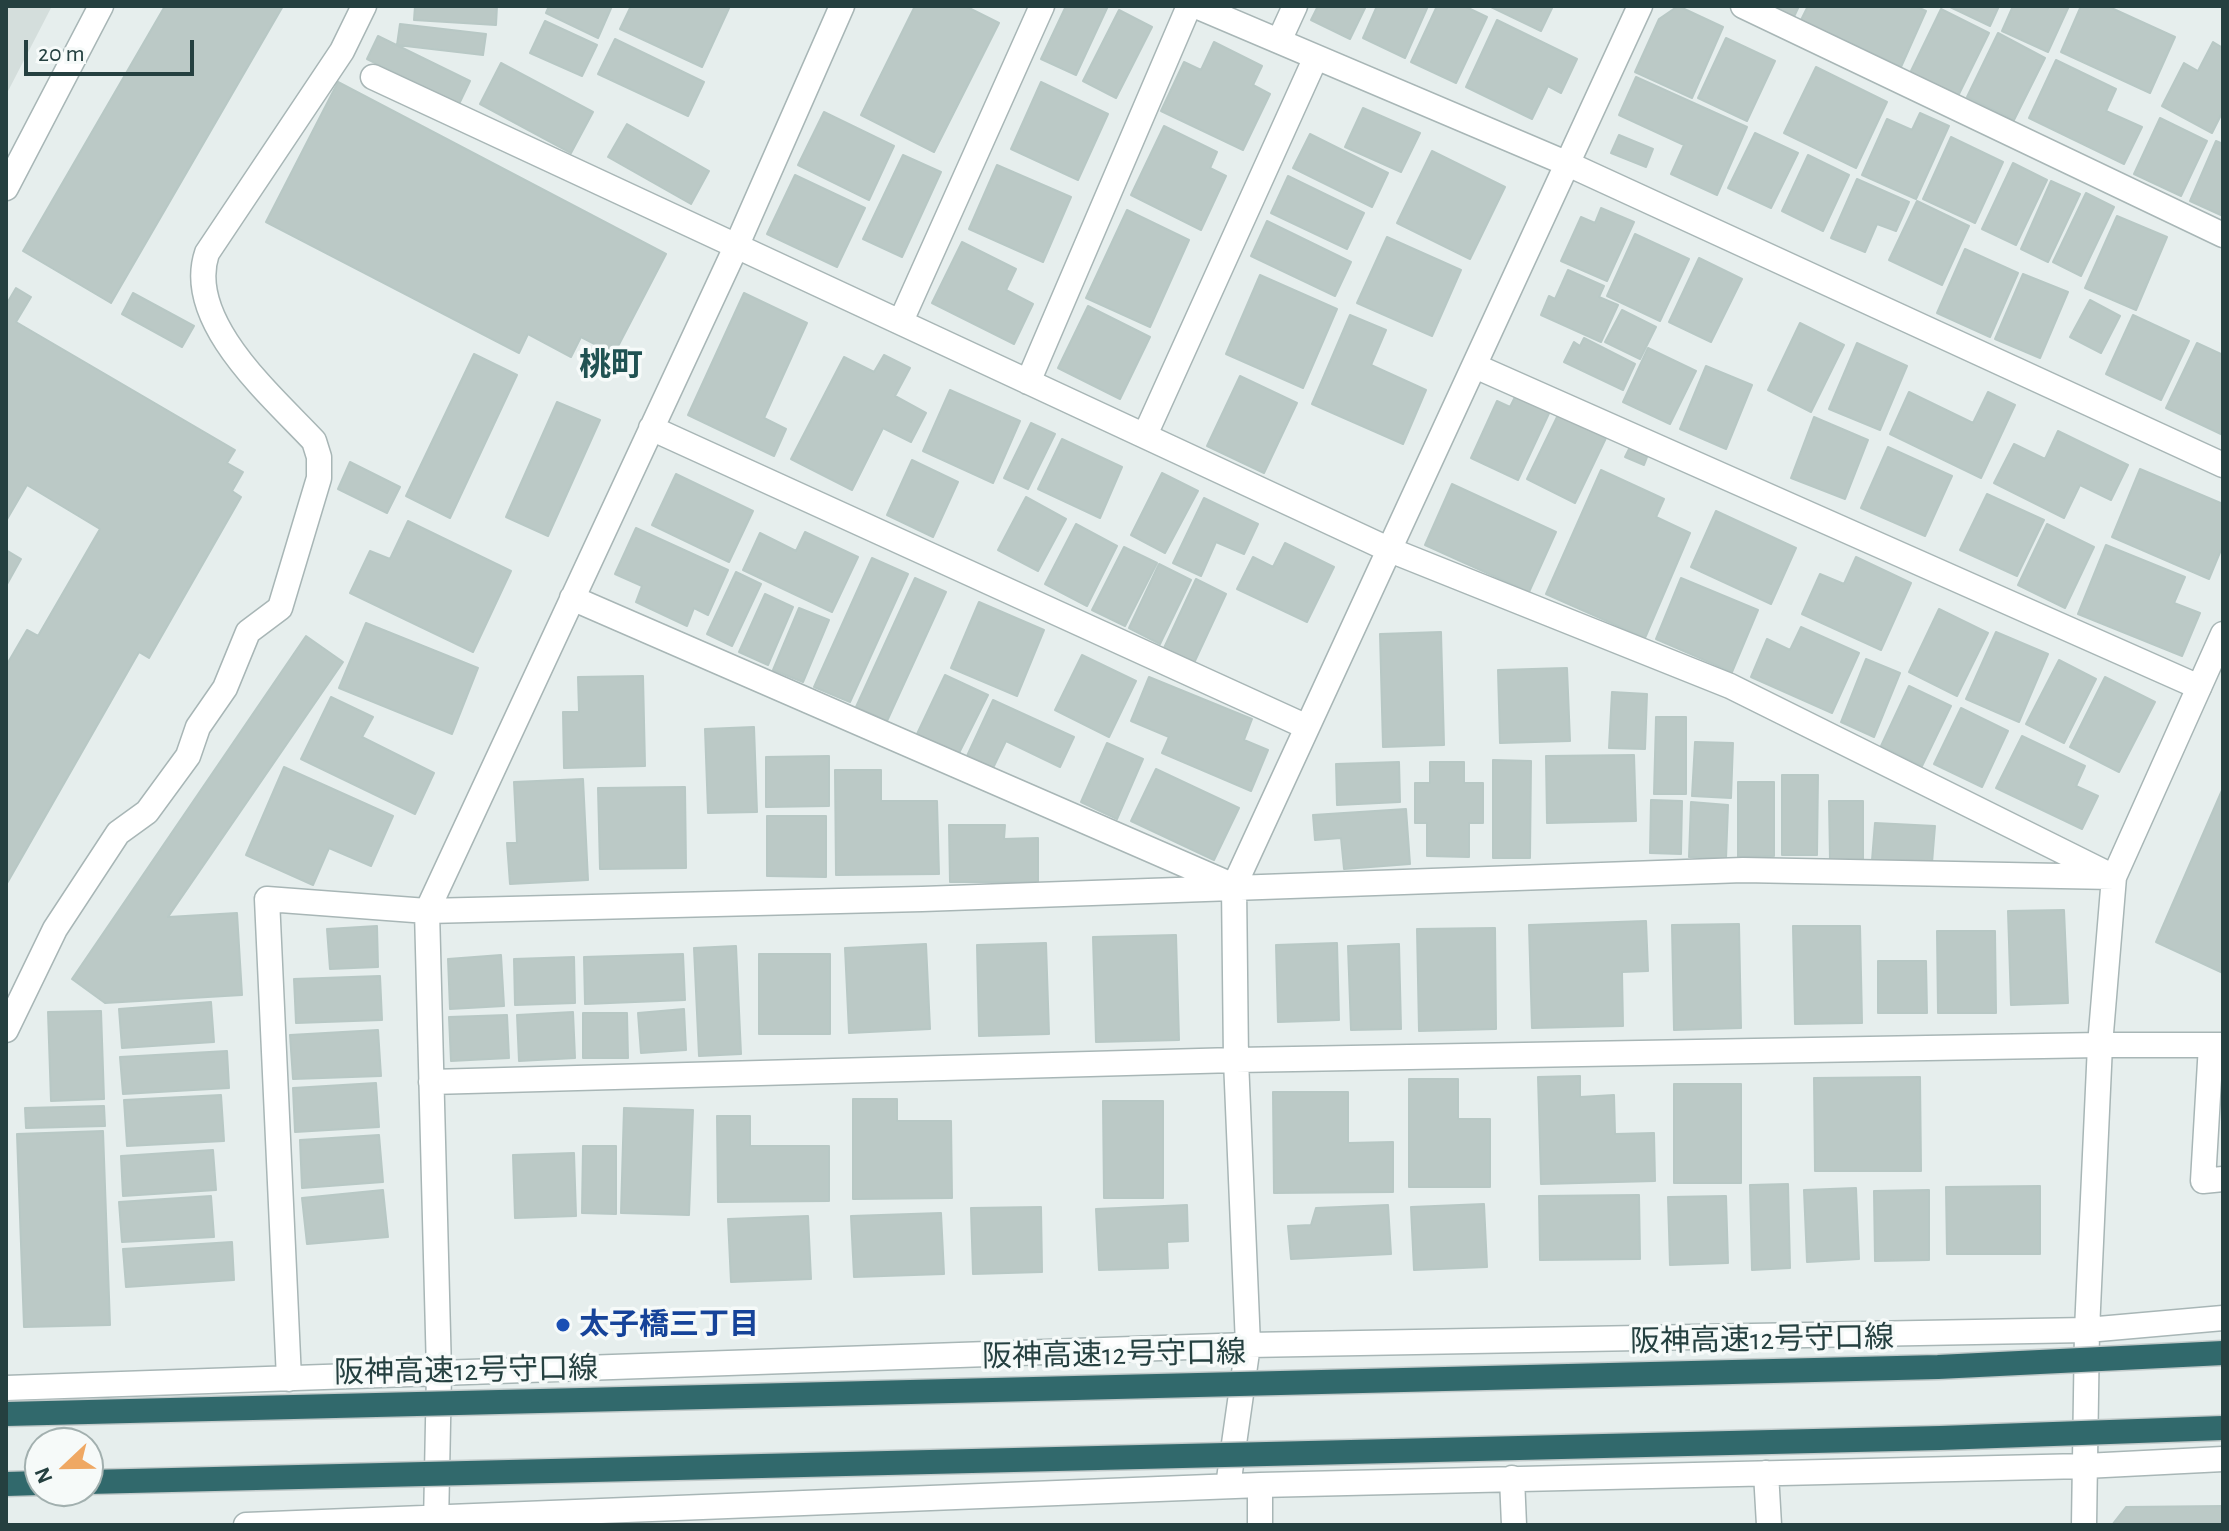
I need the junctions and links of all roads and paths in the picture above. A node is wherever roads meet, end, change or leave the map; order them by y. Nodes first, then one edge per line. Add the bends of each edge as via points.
1 (101, 6) edge
2 (364, 6) edge
3 (842, 6) edge
4 (1042, 6) edge
5 (1189, 6) edge
6 (1196, 6) edge
7 (1295, 6) edge
8 (1640, 6) edge
9 (1743, 6) edge
10 (1279, 41) junction
11 (1316, 57) junction
12 (373, 77) dead end
13 (1568, 164) junction
14 (6, 188) edge
15 (2223, 235) edge
16 (736, 247) junction
17 (901, 321) junction
18 (1475, 366) junction
19 (1028, 382) junction
20 (651, 428) junction
21 (1145, 435) junction
22 (2223, 465) edge
23 (1390, 550) junction
24 (572, 598) junction
25 (2223, 634) edge
26 (2199, 687) junction
27 (1307, 727) junction
28 (2114, 877) junction
29 (1234, 886) junction
30 (427, 911) junction
31 (6, 1030) edge
32 (2100, 1045) junction
33 (2217, 1045) edge
34 (1236, 1060) junction
35 (431, 1082) junction
36 (2223, 1179) edge
37 (2223, 1318) edge
38 (2087, 1330) junction
39 (1248, 1345) junction
40 (2223, 1353) edge
41 (439, 1372) junction
42 (289, 1379) junction
43 (6, 1388) edge
44 (6, 1414) edge
45 (2223, 1428) edge
46 (2223, 1459) edge
47 (2085, 1466) junction
48 (1766, 1473) junction
49 (1512, 1478) junction
50 (104, 1482) edge
51 (1260, 1485) junction
52 (1228, 1486) junction
53 (436, 1521) edge
54 (246, 1525) edge
55 (1260, 1525) edge
56 (1514, 1525) edge
57 (1769, 1525) edge
58 (2084, 1525) edge

1 - 14 street
2 - 31 street via 342,51 207,253 201,270 222,337 314,441 319,457 319,478 280,608 248,632 188,756 147,812 118,833 55,929
3 - 16 street
4 - 17 street
5 - 19 street
6 - 10 street
7 - 10 street
8 - 13 street
9 - 15 street
10 - 11 street
11 - 13 street
11 - 21 street
12 - 16 street
13 - 18 street
13 - 22 street
16 - 17 street
16 - 20 street
17 - 19 street
18 - 23 street
18 - 26 street
19 - 21 street
20 - 24 street
20 - 27 street
21 - 23 street
23 - 27 street
23 - 28 street via 1730,686
24 - 29 street
24 - 30 street
25 - 26 street
26 - 28 street
27 - 29 street
28 - 29 street via 1743,870
28 - 32 street
29 - 30 street
29 - 34 street
30 - 35 street
30 - 42 street via 267,899
32 - 33 street
32 - 34 street
32 - 38 street
33 - 36 street via 2203,1181
34 - 35 street
34 - 39 street
35 - 41 street
37 - 38 street
38 - 39 street
38 - 47 street
39 - 41 street
39 - 52 street
40 - 44 highway, 阪神高速12号守口線, bridge via 1938,1367
41 - 42 street
41 - 53 street
42 - 43 street
45 - 50 highway, bridge
46 - 47 street
47 - 48 street
47 - 58 street
48 - 49 street
48 - 57 street
49 - 51 street
49 - 56 street
51 - 52 street
51 - 55 street
52 - 53 street
53 - 54 street

